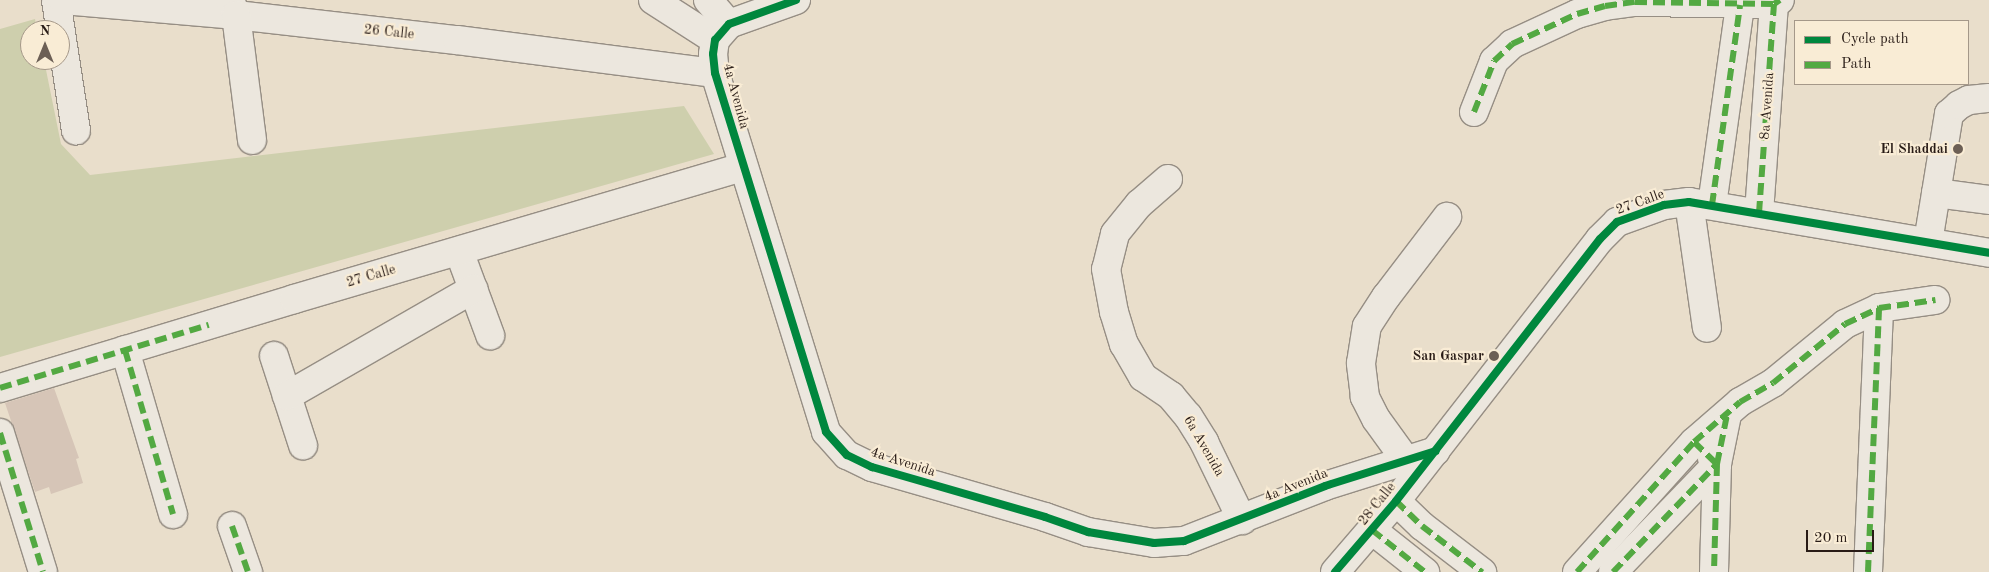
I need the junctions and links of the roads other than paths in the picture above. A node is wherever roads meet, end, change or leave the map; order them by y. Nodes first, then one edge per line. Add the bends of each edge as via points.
1 (56, 0) edge
2 (63, 0) edge
3 (653, 0) edge
4 (708, 0) edge
5 (1777, 2) edge
6 (784, 5) edge
7 (1740, 5) junction
8 (233, 8) edge
9 (722, 32) junction
10 (715, 73) junction
11 (1988, 97) edge
12 (1474, 112) dead end
13 (76, 130) dead end
14 (252, 140) dead end
15 (743, 167) junction
16 (1168, 178) dead end
17 (1936, 193) junction
18 (1989, 200) edge
19 (1701, 203) junction
20 (1759, 214) junction
21 (1447, 217) dead end
22 (1928, 242) junction
23 (459, 251) junction
24 (1989, 253) edge
25 (473, 289) junction
26 (1935, 300) dead end
27 (1879, 308) junction
28 (1707, 328) dead end
29 (490, 335) dead end
30 (125, 350) junction
31 (274, 356) dead end
32 (0, 388) edge
33 (287, 396) junction
34 (1727, 414) junction
35 (0, 433) edge
36 (1694, 442) junction
37 (303, 445) dead end
38 (1436, 451) junction
39 (1405, 459) junction
40 (1717, 464) junction
41 (1396, 501) junction
42 (173, 514) dead end
43 (1242, 520) junction
44 (232, 526) dead end
45 (1372, 530) junction
46 (1417, 569) edge
47 (43, 572) edge
48 (248, 572) edge
49 (1335, 572) edge
50 (1482, 572) edge
51 (1577, 572) edge
52 (1613, 572) edge
53 (1714, 572) edge
54 (1868, 572) edge

1 - 13 street
2 - 8 street, 26 Calle
3 - 9 street
4 - 9 street
5 - 7 street
5 - 20 street, 8a Avenida
6 - 9 street
7 - 12 street via 1694,1 1635,2 1576,14 1512,44 1494,61
7 - 19 street
8 - 10 street, 26 Calle
8 - 14 street
9 - 10 street, 4a Avenida via 713,54
10 - 15 street, 4a Avenida
11 - 17 street via 1969,100 1949,114
15 - 23 street, 27 Calle
15 - 43 street, 4a Avenida via 826,432 847,455 872,467 1088,532 1132,540 1154,543 1184,541
16 - 43 street, 6a Avenida via 1139,204 1115,234 1106,269 1114,312 1124,344 1143,377 1171,396 1188,416
17 - 18 street
17 - 22 street
19 - 20 street, 27 Calle
19 - 28 street
19 - 38 street, 27 Calle via 1664,204 1617,222
20 - 22 street, 27 Calle
21 - 39 street via 1367,326 1361,363 1365,397 1376,419
22 - 24 street, 27 Calle
23 - 25 street
23 - 30 street, 27 Calle
25 - 29 street
25 - 33 street
26 - 27 street
27 - 34 street via 1845,324 1781,377 1740,402
27 - 54 street
30 - 32 street, 27 Calle
30 - 42 street
31 - 33 street
33 - 37 street
34 - 36 street
34 - 40 street
35 - 47 street
36 - 40 street
36 - 51 street
38 - 39 street, 4a Avenida
38 - 41 street, 28 Calle
39 - 43 street, 4a Avenida via 1325,486
40 - 52 street
40 - 53 street
41 - 45 street, 28 Calle
41 - 50 street via 1422,526
44 - 48 street
45 - 46 street
45 - 49 street, 28 Calle

